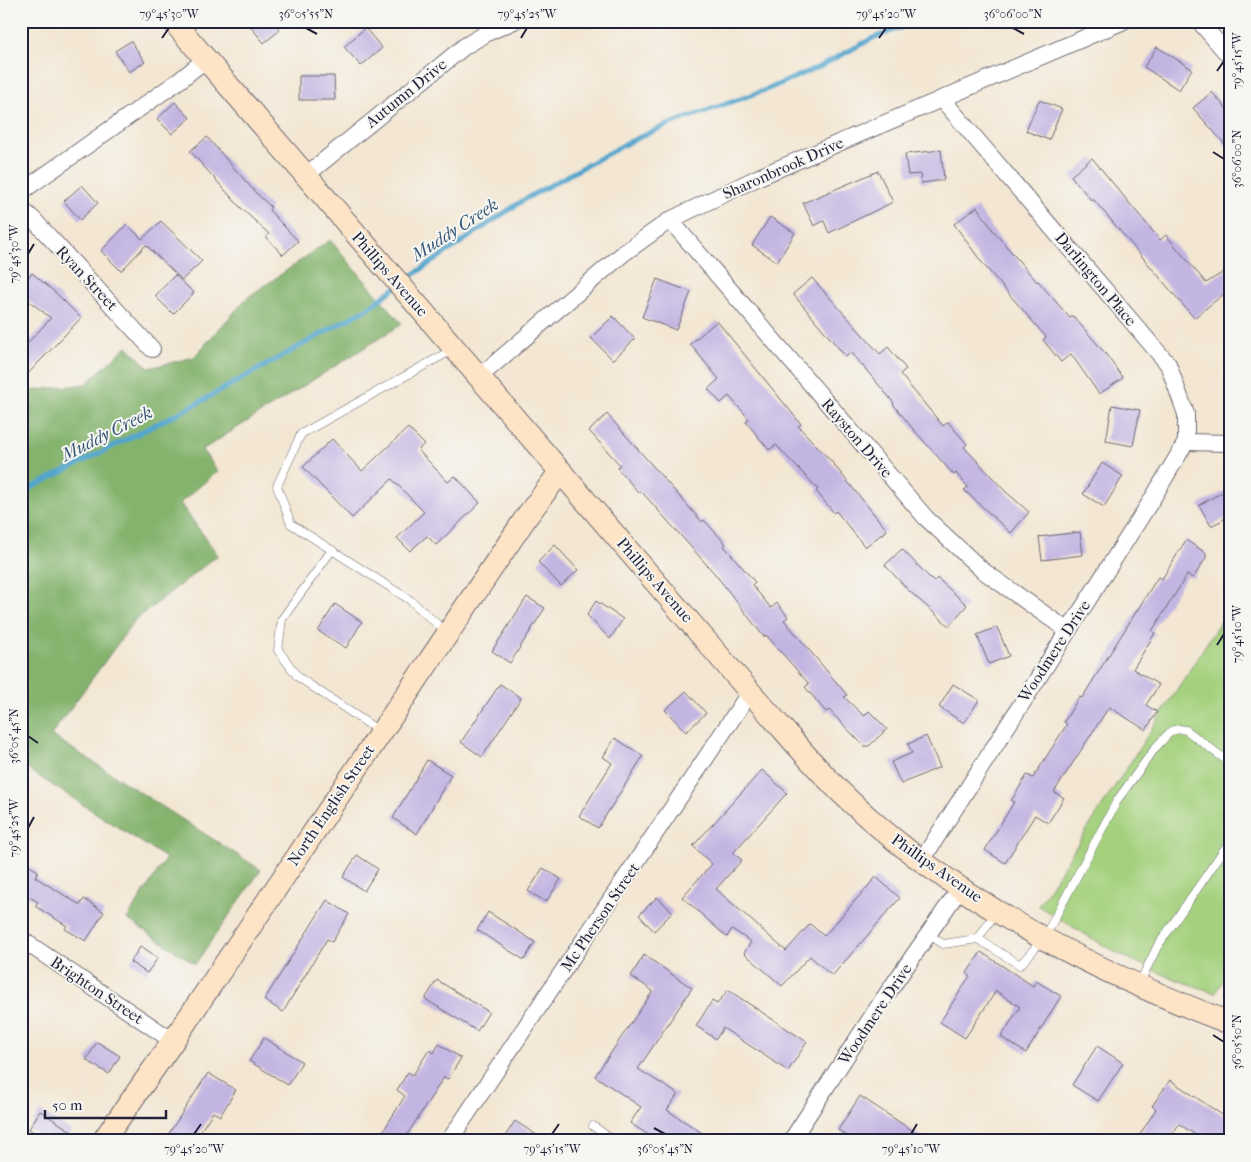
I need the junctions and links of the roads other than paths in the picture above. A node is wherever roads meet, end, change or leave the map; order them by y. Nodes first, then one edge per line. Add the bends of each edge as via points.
1 (173, 21) edge
2 (514, 21) edge
3 (1124, 21) edge
4 (1199, 21) edge
5 (486, 26) edge
6 (1230, 57) edge
7 (206, 59) junction
8 (942, 99) junction
9 (305, 176) junction
10 (21, 192) edge
11 (21, 209) edge
12 (670, 220) junction
13 (152, 349) dead end
14 (454, 349) junction
15 (479, 376) junction
16 (1186, 442) junction
17 (1230, 443) edge
18 (561, 471) junction
19 (332, 550) junction
20 (1067, 630) junction
21 (448, 633) junction
22 (750, 692) junction
23 (381, 732) junction
24 (1230, 763) edge
25 (1230, 841) edge
26 (922, 860) junction
27 (961, 887) junction
28 (998, 910) junction
29 (930, 935) junction
30 (1044, 938) junction
31 (21, 939) edge
32 (978, 939) junction
33 (1138, 986) junction
34 (1230, 1023) edge
35 (173, 1041) junction
36 (593, 1126) dead end
37 (103, 1141) edge
38 (448, 1141) edge
39 (614, 1141) edge
40 (791, 1141) edge

1 - 7 street, Phillips Avenue
2 - 5 street, Autumn Drive
3 - 8 street, Sharonbrook Drive
4 - 6 street
5 - 9 street, Autumn Drive
7 - 9 street, Phillips Avenue
7 - 10 street
8 - 12 street, Sharonbrook Drive via 759,177
8 - 16 street, Darlington Place via 1168,364 1186,414
9 - 14 street, Phillips Avenue
11 - 13 street, Ryan Street via 33,218
12 - 15 street, Sharonbrook Drive via 624,253
12 - 20 street, Rayston Drive via 926,518 982,570
14 - 15 street, Phillips Avenue
14 - 19 lane via 301,434 278,486 291,524
15 - 18 street, Phillips Avenue
16 - 17 street
16 - 20 street, Woodmere Drive
18 - 21 street, North English Street
18 - 22 street, Phillips Avenue
19 - 21 lane via 410,600
19 - 23 lane via 282,619 278,650 298,677
20 - 26 street, Woodmere Drive
21 - 23 street, North English Street
22 - 26 street, Phillips Avenue via 844,795
22 - 38 street, Mc Pherson Street
23 - 35 street, North English Street
24 - 30 lane via 1186,730 1171,731 1118,799
25 - 33 lane via 1157,947
26 - 27 street, Phillips Avenue
27 - 28 street, Phillips Avenue
27 - 29 street, Woodmere Drive
28 - 30 street, Phillips Avenue
28 - 32 lane
29 - 32 lane via 943,944
29 - 40 street, Woodmere Drive
30 - 32 lane via 1020,965
30 - 33 street, Phillips Avenue
31 - 35 street, Brighton Street
33 - 34 street, Phillips Avenue
35 - 37 street, North English Street
36 - 39 lane

